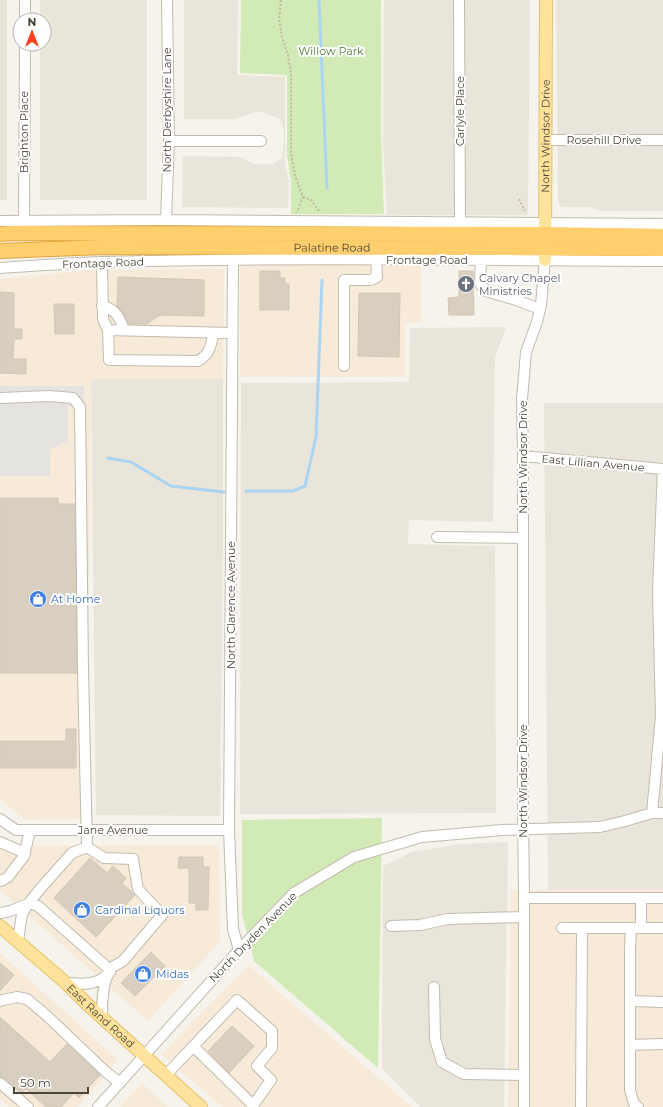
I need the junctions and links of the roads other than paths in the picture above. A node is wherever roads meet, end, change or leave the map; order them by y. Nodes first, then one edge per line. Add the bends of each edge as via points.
1 (25, 0) edge
2 (167, 0) edge
3 (459, 0) edge
4 (546, 0) edge
5 (25, 12) edge
6 (25, 52) edge
7 (546, 140) junction
8 (663, 140) edge
9 (169, 141) junction
10 (261, 142) dead end
11 (166, 220) junction
12 (0, 221) edge
13 (24, 221) junction
14 (460, 222) junction
15 (663, 224) edge
16 (0, 234) edge
17 (663, 236) edge
18 (545, 241) junction
19 (663, 249) edge
20 (0, 251) edge
21 (233, 260) junction
22 (376, 260) junction
23 (482, 260) junction
24 (663, 261) edge
25 (102, 262) junction
26 (0, 268) edge
27 (102, 306) junction
28 (540, 309) junction
29 (108, 330) junction
30 (124, 330) junction
31 (214, 333) junction
32 (232, 333) junction
33 (344, 366) dead end
34 (0, 398) edge
35 (523, 456) junction
36 (663, 469) edge
37 (437, 537) dead end
38 (523, 538) junction
39 (652, 813) junction
40 (663, 813) edge
41 (0, 819) edge
42 (523, 829) junction
43 (30, 830) junction
44 (86, 830) junction
45 (229, 830) junction
46 (0, 842) edge
47 (87, 847) junction
48 (25, 853) junction
49 (0, 881) edge
50 (524, 898) junction
51 (641, 898) junction
52 (663, 898) edge
53 (28, 904) junction
54 (0, 913) edge
55 (524, 917) junction
56 (0, 926) edge
57 (391, 926) dead end
58 (562, 928) dead end
59 (582, 928) junction
60 (636, 928) junction
61 (663, 928) edge
62 (18, 941) junction
63 (239, 950) junction
64 (108, 972) junction
65 (66, 983) junction
66 (434, 987) dead end
67 (0, 1001) edge
68 (630, 1002) junction
69 (663, 1002) edge
70 (102, 1018) junction
71 (663, 1044) edge
72 (630, 1045) junction
73 (193, 1046) junction
74 (145, 1056) junction
75 (166, 1075) junction
76 (524, 1075) junction
77 (0, 1083) edge
78 (120, 1083) junction
79 (252, 1106) edge
80 (635, 1106) edge
81 (28, 1107) edge
82 (98, 1107) edge
83 (201, 1107) edge
84 (524, 1107) edge
85 (581, 1107) edge

1 - 5 street
2 - 9 street, North Derbyshire Lane
3 - 14 street, Carlyle Place
4 - 7 main road, North Windsor Drive
6 - 13 street, Brighton Place
7 - 8 street, Rosehill Drive
7 - 18 main road, North Windsor Drive
9 - 10 street
9 - 11 street, North Derbyshire Lane
11 - 13 street, Frontage Road
11 - 14 street, Frontage Road
12 - 13 street, Frontage Road
14 - 18 street, Frontage Road
15 - 18 street, Frontage Road
16 - 18 highway, Palatine Road
17 - 18 highway, Palatine Road
18 - 19 highway, Palatine Road
18 - 20 highway, Palatine Road via 104,247
18 - 23 street, Frontage Road
18 - 24 street, Frontage Road
18 - 28 street, North Windsor Drive
21 - 22 street, Frontage Road
21 - 25 street, Frontage Road
21 - 32 street, North Clarence Avenue
22 - 23 street, Frontage Road
22 - 33 street via 377,277 372,280 344,280
23 - 28 street via 480,284 486,291
25 - 26 street, Frontage Road
25 - 27 street
27 - 29 street via 103,319
27 - 30 street via 113,310
28 - 35 street, North Windsor Drive via 526,352 522,399
29 - 30 street
29 - 31 street via 109,360 198,362 208,353
30 - 31 street
31 - 32 street
32 - 45 street, North Clarence Avenue
34 - 44 street via 72,398 80,407
35 - 36 street, East Lillian Avenue
35 - 38 street, North Windsor Drive
36 - 39 street via 658,591 661,716
37 - 38 street
38 - 42 street, North Windsor Drive
39 - 40 street, North Dryden Avenue
39 - 42 street, North Dryden Avenue via 600,827
41 - 43 street, Jane Avenue via 16,830
42 - 50 street, North Windsor Drive
42 - 63 street, North Dryden Avenue via 422,837 354,857 294,893
43 - 44 street, Jane Avenue
43 - 48 street
44 - 45 street, Jane Avenue
44 - 47 street
45 - 63 street, North Clarence Avenue via 233,929
46 - 48 street
47 - 53 street via 72,853
47 - 64 street via 104,858 132,859 138,889 162,915 122,961
48 - 49 street via 8,877
50 - 51 street
50 - 55 street, North Windsor Drive
51 - 52 street
51 - 60 street
53 - 54 street
53 - 62 street via 22,914
53 - 64 street via 38,906
55 - 57 street via 448,919 420,925
55 - 76 street, North Windsor Drive
56 - 62 main road, East Rand Road
58 - 59 street
59 - 60 street
59 - 85 street
60 - 61 street
60 - 68 street via 630,949
62 - 65 main road, East Rand Road
63 - 74 street, North Dryden Avenue
64 - 65 street via 100,981 85,984
64 - 70 street via 102,995
65 - 70 main road, East Rand Road
66 - 76 street via 435,1039 442,1062 464,1074
67 - 78 street via 17,997 27,999
68 - 69 street
68 - 72 street
70 - 74 main road, East Rand Road
71 - 72 street
72 - 80 street via 630,1090
73 - 75 street
73 - 79 street
73 - 79 street via 237,1000 272,1031 272,1048 257,1066 271,1080
74 - 75 main road, East Rand Road
74 - 78 street, North Dryden Avenue
75 - 83 main road, East Rand Road
76 - 84 street, North Windsor Drive
77 - 81 street
78 - 82 street, North Dryden Avenue

